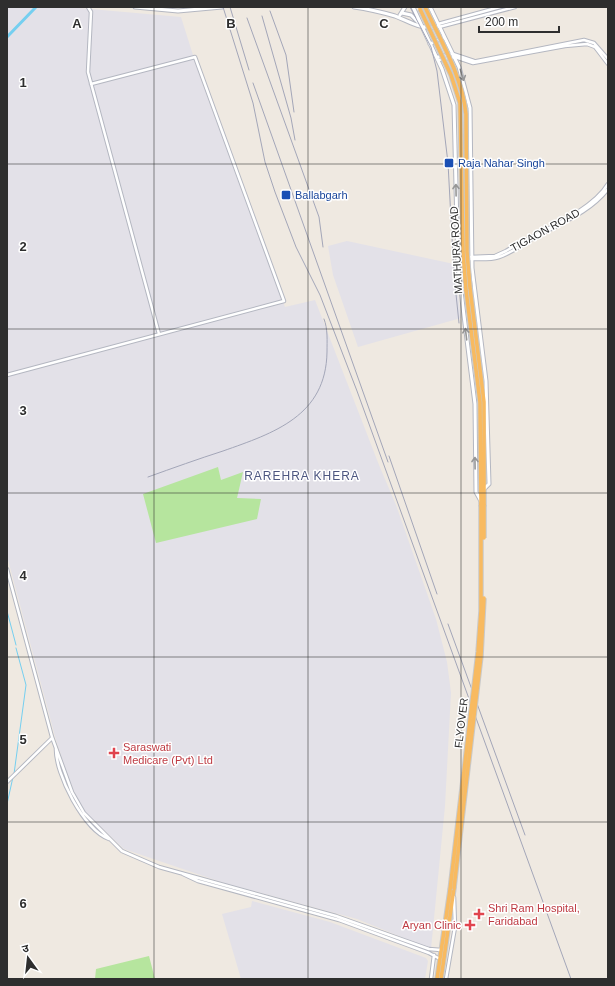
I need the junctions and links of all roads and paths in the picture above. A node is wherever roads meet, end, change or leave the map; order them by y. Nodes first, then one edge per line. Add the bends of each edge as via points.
1 (88, 7) edge
2 (135, 7) edge
3 (222, 7) edge
4 (354, 7) edge
5 (405, 7) edge
6 (413, 7) edge
7 (425, 7) edge
8 (430, 7) edge
9 (500, 7) edge
10 (515, 7) edge
11 (420, 8) edge
12 (431, 11) junction
13 (402, 13) junction
14 (397, 17) junction
15 (417, 17) junction
16 (438, 25) junction
17 (421, 27) junction
18 (444, 37) junction
19 (430, 44) junction
20 (454, 56) junction
21 (437, 59) junction
22 (608, 59) edge
23 (474, 61) junction
24 (608, 64) edge
25 (91, 84) junction
26 (608, 184) edge
27 (608, 189) edge
28 (564, 222) junction
29 (471, 258) junction
30 (468, 289) junction
31 (159, 334) junction
32 (7, 375) edge
33 (486, 381) junction
34 (472, 384) junction
35 (480, 384) junction
36 (486, 410) junction
37 (484, 496) joint
38 (482, 503) junction
39 (7, 569) edge
40 (52, 738) junction
41 (7, 782) edge
42 (452, 890) junction
43 (441, 948) junction
44 (426, 950) junction
45 (434, 955) junction
46 (440, 959) junction
47 (431, 979) edge
48 (437, 979) edge
49 (442, 979) edge
50 (446, 979) edge

1 - 25 street via 91,12 87,66
2 - 3 main road via 178,11
4 - 14 main road
5 - 13 main road
6 - 15 main road
7 - 30 highway, MATHURA ROAD, bridge via 458,77 465,100
8 - 12 main road
9 - 16 street
10 - 16 street
11 - 30 highway, MATHURA ROAD, bridge via 451,75 460,103 464,264
12 - 15 main road via 425,16
12 - 16 main road
13 - 14 main road
13 - 17 main road via 411,15
14 - 17 main road
15 - 17 main road
16 - 17 main road
16 - 18 main road
17 - 19 main road
18 - 19 main road
18 - 20 main road
19 - 21 main road
20 - 21 street
20 - 23 street
20 -> 29 main road via 463,77 470,108
34 -> 21 main road via 458,264 454,105
22 - 23 street via 597,45 587,40
23 - 24 street via 498,60 587,44 595,47
25 - 31 street
25 - 31 street via 195,57 284,298 282,302
26 - 28 street, TIGAON ROAD via 598,197
27 - 28 street, TIGAON ROAD via 589,207
28 - 29 street, TIGAON ROAD via 499,254
29 - 33 main road
30 - 35 highway, MATHURA ROAD
31 - 32 street
33 - 35 highway
33 - 36 main road
34 - 35 highway
38 -> 34 main road via 476,492 475,404
35 - 36 highway, MATHURA ROAD
35 - 38 highway, MATHURA ROAD
36 - 37 highway, MATHURA ROAD
37 - 38 highway, FLYOVER
38 - 42 highway, FLYOVER, bridge via 484,626
39 - 40 street
40 - 41 street
40 - 44 street via 59,766 76,807 96,830 122,850 198,881 339,920
42 - 43 highway, FLYOVER
42 - 49 highway
42 - 50 street via 455,927
43 - 44 street
43 - 46 highway, FLYOVER
44 - 45 street
45 - 46 street
45 - 47 street
46 - 48 highway, FLYOVER

